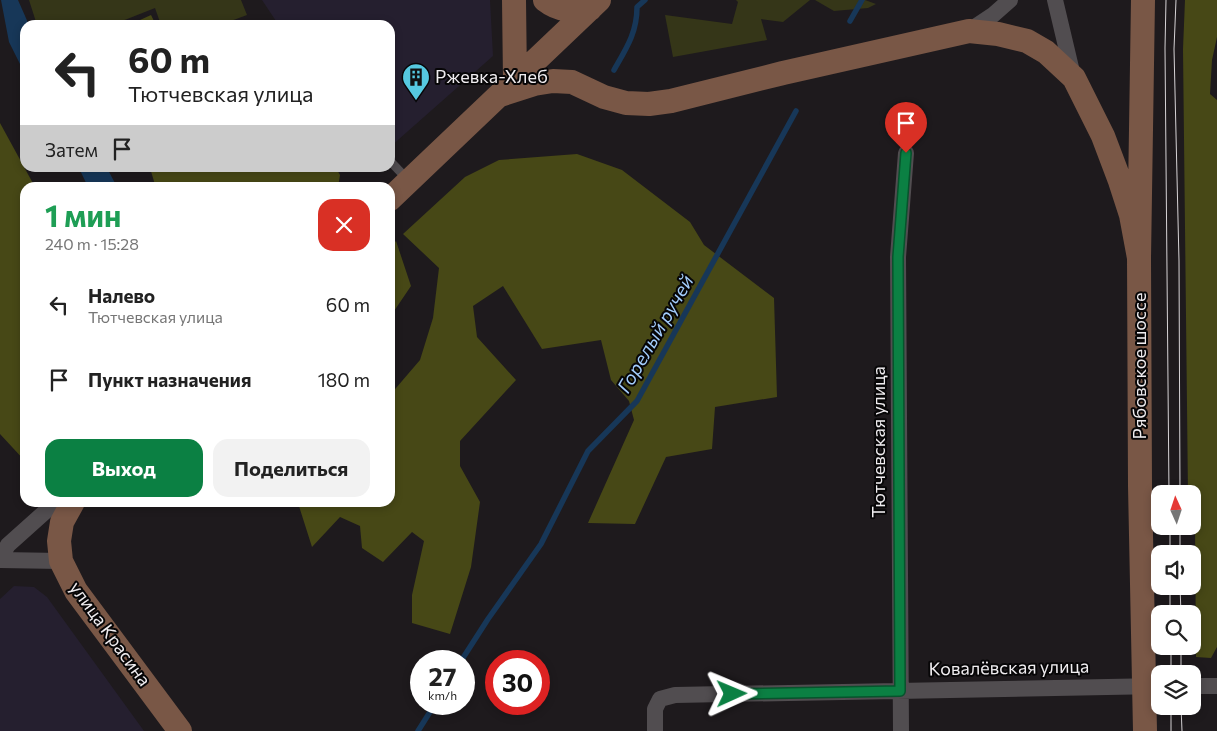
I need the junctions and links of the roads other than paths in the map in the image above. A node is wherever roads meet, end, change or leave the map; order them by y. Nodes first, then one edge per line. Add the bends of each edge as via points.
1 (514, 0) edge
2 (545, 0) edge
3 (1010, 0) edge
4 (1054, 0) edge
5 (1143, 0) edge
6 (595, 4) edge
7 (969, 31) junction
8 (1074, 78) junction
9 (508, 88) junction
10 (906, 153) dead end
11 (395, 166) edge
12 (409, 181) junction
13 (395, 194) edge
14 (1139, 258) junction
15 (50, 507) edge
16 (70, 507) edge
17 (0, 559) edge
18 (61, 561) junction
19 (1151, 669) edge
20 (1151, 686) edge
21 (1201, 686) edge
22 (1217, 686) edge
23 (900, 691) junction
24 (1151, 692) edge
25 (180, 731) edge
26 (655, 731) edge
27 (901, 731) edge
28 (1145, 731) edge

1 - 9 main road
2 - 6 main road via 552,6 570,11
3 - 7 street
4 - 8 street
5 - 14 main road, Рябовское шоссе
6 - 9 main road
7 - 8 main road via 1027,41 1046,52
7 - 9 main road via 649,104 626,103 604,97 572,82 553,80
8 - 14 main road via 1103,136 1120,181 1131,215
9 - 12 main road
10 - 23 street, Тютчевская улица via 898,257
11 - 12 lane
12 - 13 main road
14 - 19 main road, Рябовское шоссе via 1140,486
15 - 17 street via 8,545
16 - 18 main road, улица Красина via 62,522 59,541
17 - 18 street
18 - 25 main road, улица Красина via 76,591
20 - 23 street, Ковалёвская улица
21 - 22 street
23 - 26 street, Ковалёвская улица via 675,695 660,699 655,708
23 - 27 street, Тютчевская улица
24 - 28 main road, Рябовское шоссе

